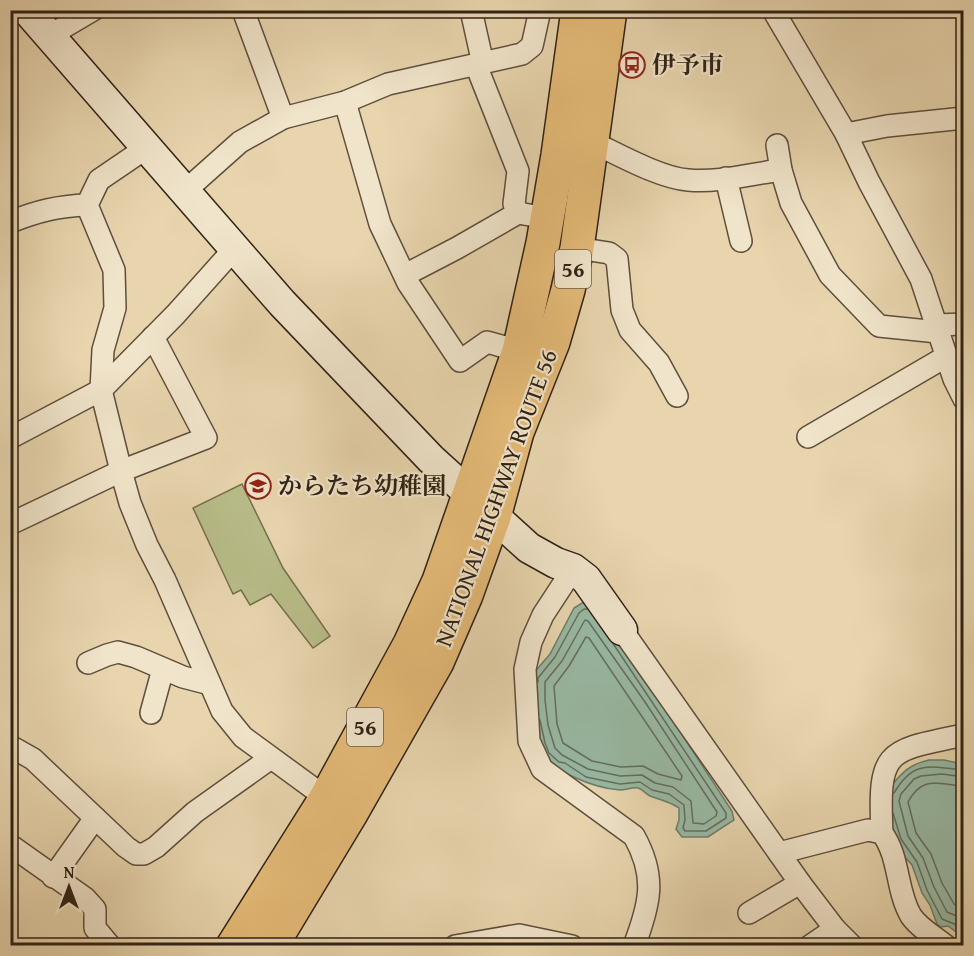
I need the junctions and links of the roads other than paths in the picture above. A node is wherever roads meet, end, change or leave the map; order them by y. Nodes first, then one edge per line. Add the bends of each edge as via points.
1 (27, 10) edge
2 (93, 10) edge
3 (243, 10) edge
4 (471, 10) edge
5 (540, 10) edge
6 (578, 10) edge
7 (610, 10) edge
8 (773, 10) edge
9 (50, 36) junction
10 (480, 64) junction
11 (345, 102) junction
12 (283, 118) junction
13 (963, 118) edge
14 (846, 134) junction
15 (592, 142) junction
16 (777, 146) dead end
17 (146, 148) junction
18 (781, 170) junction
19 (726, 178) junction
20 (184, 191) junction
21 (87, 205) junction
22 (532, 216) junction
23 (12, 218) edge
24 (741, 241) dead end
25 (235, 248) junction
26 (577, 248) junction
27 (405, 275) junction
28 (963, 324) edge
29 (937, 329) junction
30 (153, 337) junction
31 (519, 351) junction
32 (947, 356) junction
33 (101, 390) junction
34 (677, 396) dead end
35 (963, 399) edge
36 (808, 437) dead end
37 (10, 438) edge
38 (121, 471) junction
39 (470, 495) junction
40 (494, 517) junction
41 (10, 524) edge
42 (573, 569) junction
43 (622, 630) joint
44 (87, 663) dead end
45 (163, 669) junction
46 (210, 684) junction
47 (151, 712) dead end
48 (963, 735) edge
49 (10, 746) edge
50 (271, 758) junction
51 (338, 807) junction
52 (95, 818) junction
53 (882, 833) junction
54 (10, 845) edge
55 (779, 853) junction
56 (53, 876) junction
57 (800, 883) junction
58 (749, 913) dead end
59 (835, 928) junction
60 (110, 945) edge
61 (233, 945) edge
62 (271, 945) edge
63 (455, 945) edge
64 (572, 945) edge
65 (634, 945) edge
66 (810, 945) edge
67 (852, 945) edge
68 (946, 945) edge

1 - 9 street
2 - 9 street
3 - 12 street
4 - 10 street
5 - 10 street via 532,46 522,54
6 - 22 highway, NATIONAL HIGHWAY ROUTE 56 / 56 via 558,155
7 - 15 highway, NATIONAL HIGHWAY ROUTE 56 / 56
8 - 14 street
9 - 17 street
10 - 11 street via 388,84
10 - 22 street via 518,171 514,204
11 - 12 street
11 - 27 street via 381,224
12 - 20 street via 240,141
13 - 14 street
14 - 29 street via 921,279
15 - 19 street via 685,180
15 - 26 highway, NATIONAL HIGHWAY ROUTE 56 / 56
16 - 18 street
17 - 20 street
17 - 21 street via 99,180
18 - 19 street
18 - 29 street via 791,203 830,275 879,326
19 - 24 street
20 - 25 street
21 - 23 street via 61,206
21 - 33 street via 114,270 116,308 103,350
22 - 27 street
22 - 31 highway, NATIONAL HIGHWAY ROUTE 56 / 56
25 - 30 street
25 - 39 street via 282,303
26 - 34 street via 609,253 617,259 622,310 630,330 658,363
26 - 40 highway, NATIONAL HIGHWAY ROUTE 56 / 56 via 553,342 517,432
27 - 31 street via 460,361 487,342
28 - 29 street
29 - 32 street
30 - 33 street
30 - 38 street via 206,438
31 - 39 highway, NATIONAL HIGHWAY ROUTE 56 / 56
32 - 35 street
32 - 36 street
33 - 37 street
33 - 38 street
38 - 41 street
38 - 46 street via 147,545
39 - 40 street
39 - 51 highway, NATIONAL HIGHWAY ROUTE 56 / 56 via 439,581
40 - 42 street via 529,548
40 - 51 highway, NATIONAL HIGHWAY ROUTE 56 / 56 via 437,662
42 - 43 street via 586,579
42 - 65 street via 543,615 531,642 525,669 529,741 542,770 634,837 643,853 649,877 646,915
43 - 55 street
44 - 45 street via 118,652
45 - 46 street
45 - 47 street
46 - 50 street via 222,711 243,737
48 - 53 street via 916,745 897,753 887,763 882,775
49 - 52 street via 33,759
50 - 51 street
50 - 52 street via 144,854 126,847
51 - 61 highway, NATIONAL HIGHWAY ROUTE 56 / 56
51 - 62 highway, NATIONAL HIGHWAY ROUTE 56 / 56
52 - 56 street
53 - 55 street via 868,830
53 - 68 street via 912,918
54 - 56 street
55 - 57 street
56 - 60 street via 85,898 94,909 95,928
57 - 58 street
57 - 59 street
59 - 66 street
59 - 67 street
63 - 64 street via 519,935

